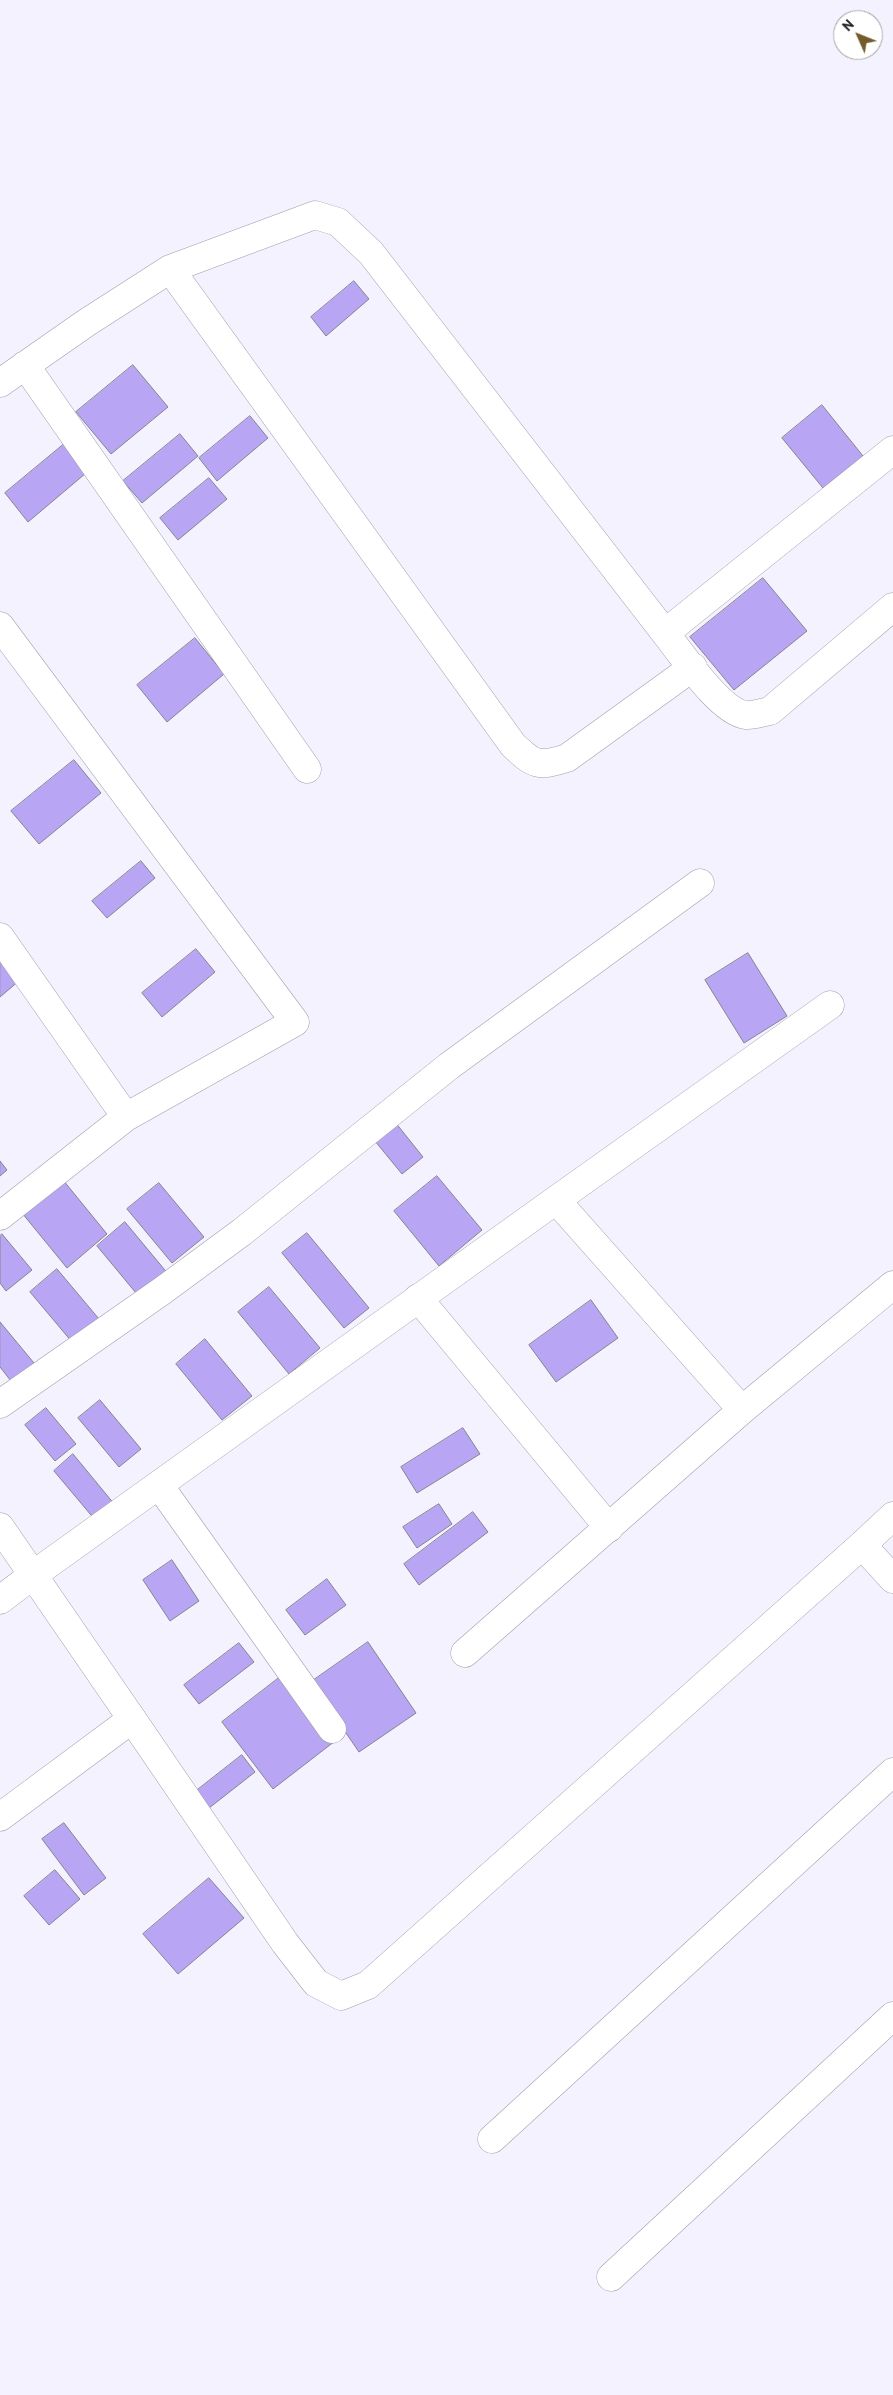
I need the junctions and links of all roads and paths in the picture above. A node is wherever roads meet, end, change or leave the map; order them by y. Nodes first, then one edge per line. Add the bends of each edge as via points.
1 (170, 269) junction
2 (26, 365) junction
3 (0, 383) edge
4 (893, 450) edge
5 (893, 607) edge
6 (0, 626) edge
7 (665, 633) junction
8 (693, 667) junction
9 (307, 769) dead end
10 (700, 882) dead end
11 (0, 937) edge
12 (830, 1005) dead end
13 (126, 1117) junction
14 (556, 1200) junction
15 (0, 1216) edge
16 (893, 1285) edge
17 (418, 1298) junction
18 (0, 1404) edge
19 (742, 1410) junction
20 (159, 1485) junction
21 (893, 1516) edge
22 (0, 1527) edge
23 (609, 1528) junction
24 (862, 1545) junction
25 (33, 1575) junction
26 (893, 1579) edge
27 (0, 1600) edge
28 (465, 1653) dead end
29 (132, 1719) junction
30 (332, 1729) dead end
31 (893, 1772) edge
32 (0, 1817) edge
33 (893, 2016) edge
34 (492, 2139) dead end
35 (611, 2277) dead end

1 - 2 street
1 - 7 street via 315,214 338,222 371,253
1 - 8 street via 507,737 529,760 546,765 567,758
2 - 3 street
2 - 9 street
4 - 7 street
5 - 8 street via 770,711 747,715 731,710 716,697
6 - 13 street via 295,1022
7 - 8 street
10 - 18 street via 450,1066 234,1238
11 - 13 street
12 - 14 street
13 - 15 street
14 - 17 street
14 - 19 street
16 - 19 street
17 - 20 street
17 - 23 street
19 - 23 street
20 - 25 street
20 - 30 street
21 - 24 street
22 - 25 street
23 - 28 street
24 - 26 street
24 - 29 street via 368,1985 341,1996 316,1983 285,1943
25 - 27 street
25 - 29 street
29 - 32 street
31 - 34 street
33 - 35 street

